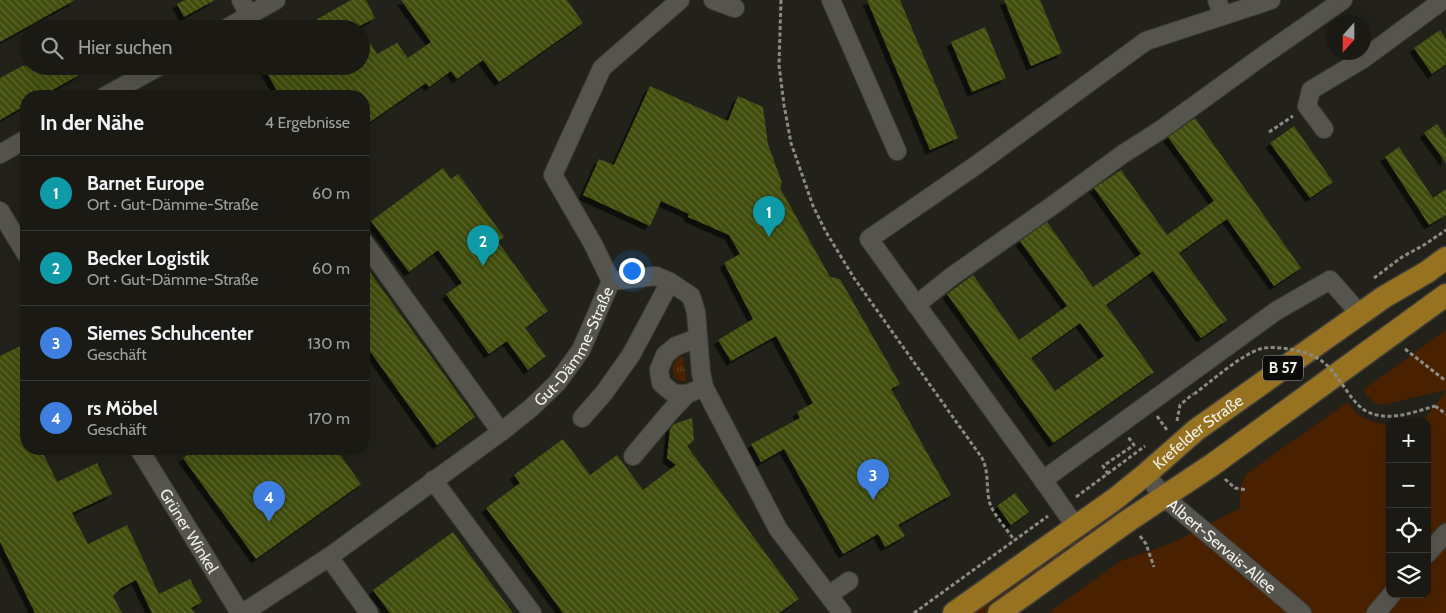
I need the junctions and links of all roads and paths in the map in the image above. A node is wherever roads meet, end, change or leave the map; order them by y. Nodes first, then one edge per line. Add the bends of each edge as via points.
1 (276, 0) edge
2 (680, 0) edge
3 (713, 0) edge
4 (781, 0) edge
5 (831, 0) edge
6 (1271, 0) edge
7 (1343, 0) edge
8 (1443, 0) edge
9 (245, 8) edge
10 (735, 8) dead end
11 (1220, 8) edge
12 (234, 20) edge
13 (144, 75) edge
14 (116, 90) edge
15 (1307, 106) junction
16 (1324, 129) dead end
17 (1269, 132) dead end
18 (20, 142) edge
19 (898, 151) dead end
20 (0, 154) edge
21 (0, 211) edge
22 (20, 244) edge
23 (370, 250) edge
24 (1446, 258) edge
25 (611, 281) junction
26 (670, 282) junction
27 (1446, 295) edge
28 (916, 305) junction
29 (1360, 314) junction
30 (1390, 336) junction
31 (698, 338) junction
32 (1446, 381) edge
33 (704, 387) junction
34 (686, 394) junction
35 (1446, 414) edge
36 (1157, 417) dead end
37 (582, 418) dead end
38 (1176, 424) dead end
39 (1120, 426) junction
40 (1172, 427) dead end
41 (1167, 430) junction
42 (501, 432) junction
43 (1160, 435) dead end
44 (1152, 441) dead end
45 (143, 455) edge
46 (633, 456) dead end
47 (1108, 474) junction
48 (1146, 474) junction
49 (433, 480) junction
50 (1043, 480) junction
51 (1235, 488) dead end
52 (1246, 490) dead end
53 (1164, 497) junction
54 (1061, 507) junction
55 (1129, 520) junction
56 (1076, 527) junction
57 (1446, 533) edge
58 (1014, 540) junction
59 (1428, 553) edge
60 (329, 557) junction
61 (1154, 567) dead end
62 (849, 581) dead end
63 (829, 596) junction
64 (1389, 598) edge
65 (241, 613) edge
66 (370, 613) edge
67 (532, 613) edge
68 (842, 613) edge
69 (914, 613) edge
70 (954, 613) edge
71 (999, 613) edge
72 (1302, 613) edge
73 (1376, 613) edge

1 - 9 street
2 - 25 street via 602,68 553,175
3 - 10 street
4 - 58 path via 779,65 784,105 791,143 813,206 854,278 982,458 988,476 989,502
5 - 19 street
6 - 11 street
7 - 28 street via 1123,154
8 - 15 street via 1364,59 1311,90
9 - 12 street
11 - 28 street via 1146,41 869,239
13 - 14 street
15 - 16 street
15 - 17 path
18 - 20 street
21 - 22 street
23 - 42 street
24 - 29 main road, Krefelder Straße / B 57
25 - 26 street, Gut-Dämme-Straße via 656,276
25 - 42 street, Gut-Dämme-Straße via 581,350 557,383
26 - 31 street, Gut-Dämme-Straße via 691,296
26 - 37 street via 631,354
27 - 30 main road, Krefelder Straße / B 57
28 - 50 street
29 - 39 street via 1330,280 1276,311
29 - 48 main road, Krefelder Straße / B 57 via 1196,430
30 - 32 path
30 - 53 main road, Krefelder Straße / B 57
31 - 33 street, Gut-Dämme-Straße
31 - 34 street via 676,346 665,355 659,370 661,383 674,394
33 - 34 street
33 - 63 street, Gut-Dämme-Straße via 778,529
34 - 46 street
35 - 38 path, bridge via 1435,406 1401,416 1366,411 1318,358 1279,347 1261,349 1244,358 1194,394 1180,406
36 - 41 path
39 - 47 path via 1134,444 1103,466
39 - 50 street
40 - 41 path
41 - 43 path
42 - 49 street, Gut-Dämme-Straße
44 - 47 path
45 - 65 street, Grüner Winkel
47 - 54 path
48 - 53 street, Albert-Servais-Allee
48 - 56 main road, Krefelder Straße / B 57
49 - 60 street, Gut-Dämme-Straße
49 - 67 street
50 - 54 street
51 - 52 path
53 - 55 main road, Krefelder Straße / B 57
53 - 72 street, Albert-Servais-Allee
54 - 56 street
54 - 58 path
55 - 61 path via 1146,544
55 - 71 main road, Krefelder Straße / B 57
56 - 70 main road, Krefelder Straße / B 57
57 - 59 street
58 - 69 path
60 - 65 street, Gut-Dämme-Straße
60 - 66 street
62 - 63 street
63 - 68 street, Gut-Dämme-Straße
64 - 73 street

